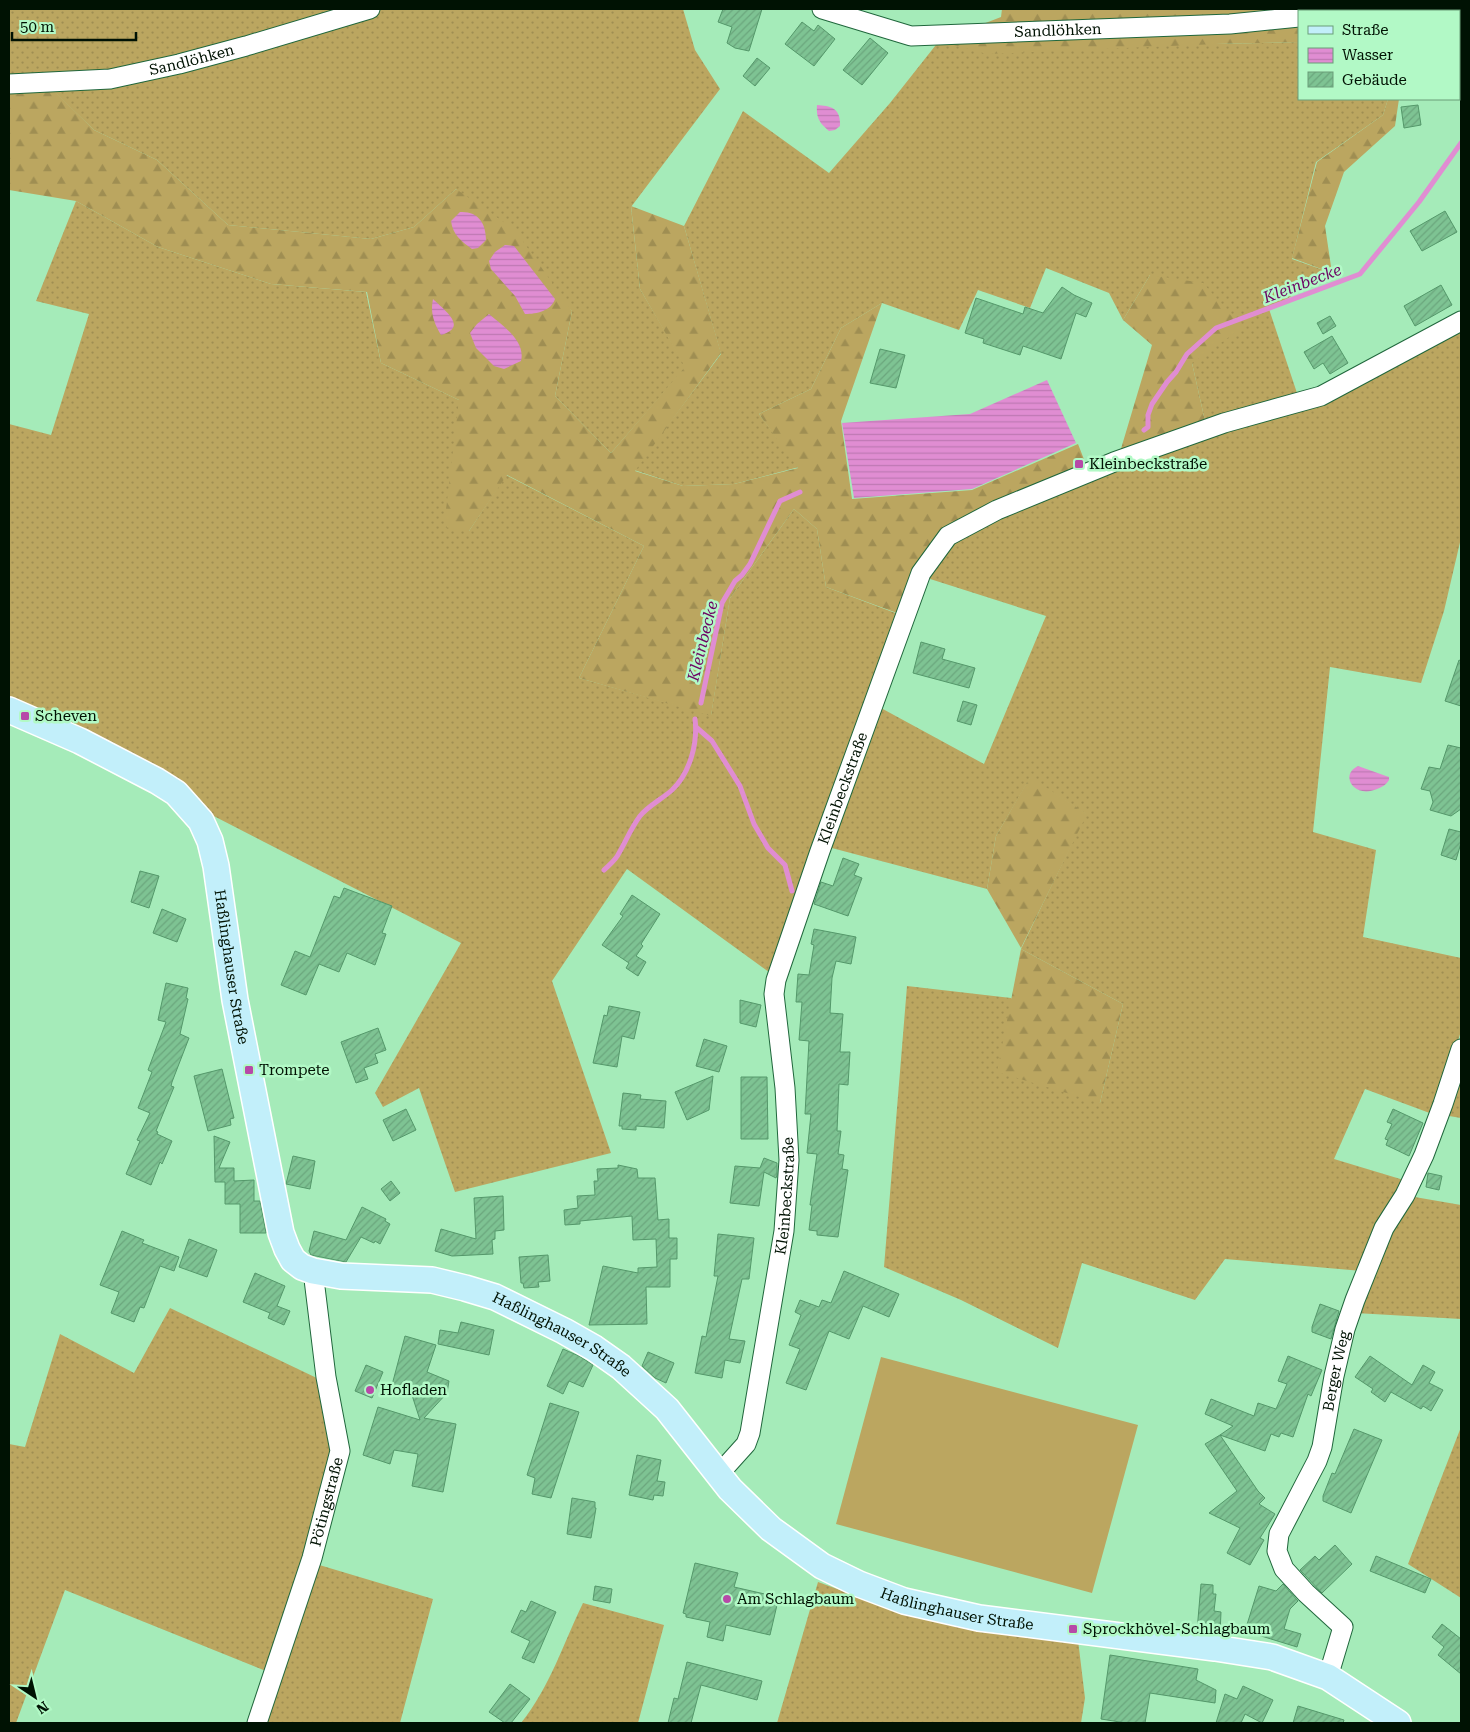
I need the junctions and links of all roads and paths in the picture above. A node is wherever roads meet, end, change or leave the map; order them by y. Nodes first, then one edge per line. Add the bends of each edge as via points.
1 (370, 9) edge
2 (822, 9) edge
3 (1298, 17) edge
4 (9, 84) edge
5 (1461, 322) edge
6 (9, 710) edge
7 (1461, 1049) edge
8 (313, 1271) junction
9 (719, 1474) junction
10 (1328, 1677) junction
11 (257, 1723) edge
12 (1398, 1723) edge

1 - 4 street, Sandlöhken via 246,46 110,79
2 - 3 street, Sandlöhken via 911,36 1230,24
5 - 9 street, Kleinbeckstraße via 1321,396 1215,426 1114,462 997,510 948,536 920,572 776,980 774,994 785,1088 788,1160 784,1231 750,1433 746,1444
6 - 8 main road, Haßlinghauser Straße via 80,741 157,781 176,793 201,821 216,866 235,1000 281,1233 293,1260
7 - 10 street, Berger Weg via 1424,1155 1405,1195 1384,1228 1355,1300 1334,1376 1322,1447 1279,1534 1277,1551 1284,1569 1343,1627
8 - 9 main road, Haßlinghauser Straße via 341,1276 432,1280 495,1297 555,1326 627,1372 667,1409
8 - 11 street, Pötingstraße via 326,1377 340,1451 312,1558
9 - 10 main road, Haßlinghauser Straße via 772,1529 822,1566 904,1601 979,1618 1272,1657
10 - 12 main road, Haßlinghauser Straße

